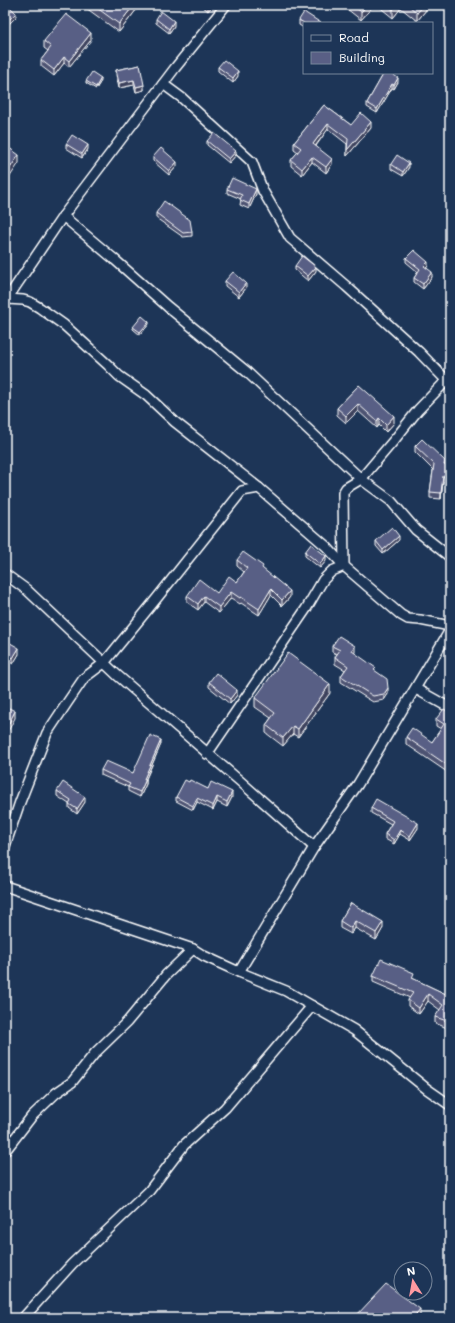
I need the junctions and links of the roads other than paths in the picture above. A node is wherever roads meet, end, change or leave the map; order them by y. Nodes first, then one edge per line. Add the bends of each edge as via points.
1 (226, 5) edge
2 (163, 84) junction
3 (63, 216) junction
4 (6, 301) edge
5 (449, 381) edge
6 (360, 479) junction
7 (259, 488) junction
8 (450, 557) edge
9 (344, 566) junction
10 (5, 574) edge
11 (450, 626) edge
12 (450, 630) edge
13 (104, 663) junction
14 (416, 689) junction
15 (450, 708) edge
16 (207, 754) junction
17 (5, 846) edge
18 (314, 848) junction
19 (5, 886) edge
20 (193, 949) junction
21 (239, 972) junction
22 (312, 1006) junction
23 (450, 1105) edge
24 (5, 1151) edge
25 (23, 1318) edge

1 - 2 street
2 - 3 street
2 - 5 street via 252,162 263,191 290,238
3 - 4 street
3 - 6 street via 247,372
4 - 7 street via 30,302 64,325 119,376 146,395 175,422
5 - 6 street via 418,410
6 - 8 street via 391,502 416,530
6 - 9 street via 343,493
7 - 9 street via 327,547
7 - 13 street via 242,491
9 - 11 street via 408,619
9 - 16 street via 332,571 323,580
10 - 13 street via 27,590
12 - 14 street
13 - 16 street
13 - 17 street via 84,678 47,733
14 - 15 street
14 - 18 street via 358,784
16 - 18 street
18 - 21 street
19 - 20 street
20 - 21 street
20 - 24 street via 95,1053 72,1082 32,1116
21 - 22 street via 286,991
22 - 23 street via 354,1030
22 - 25 street via 225,1108 184,1145 149,1191 72,1264

